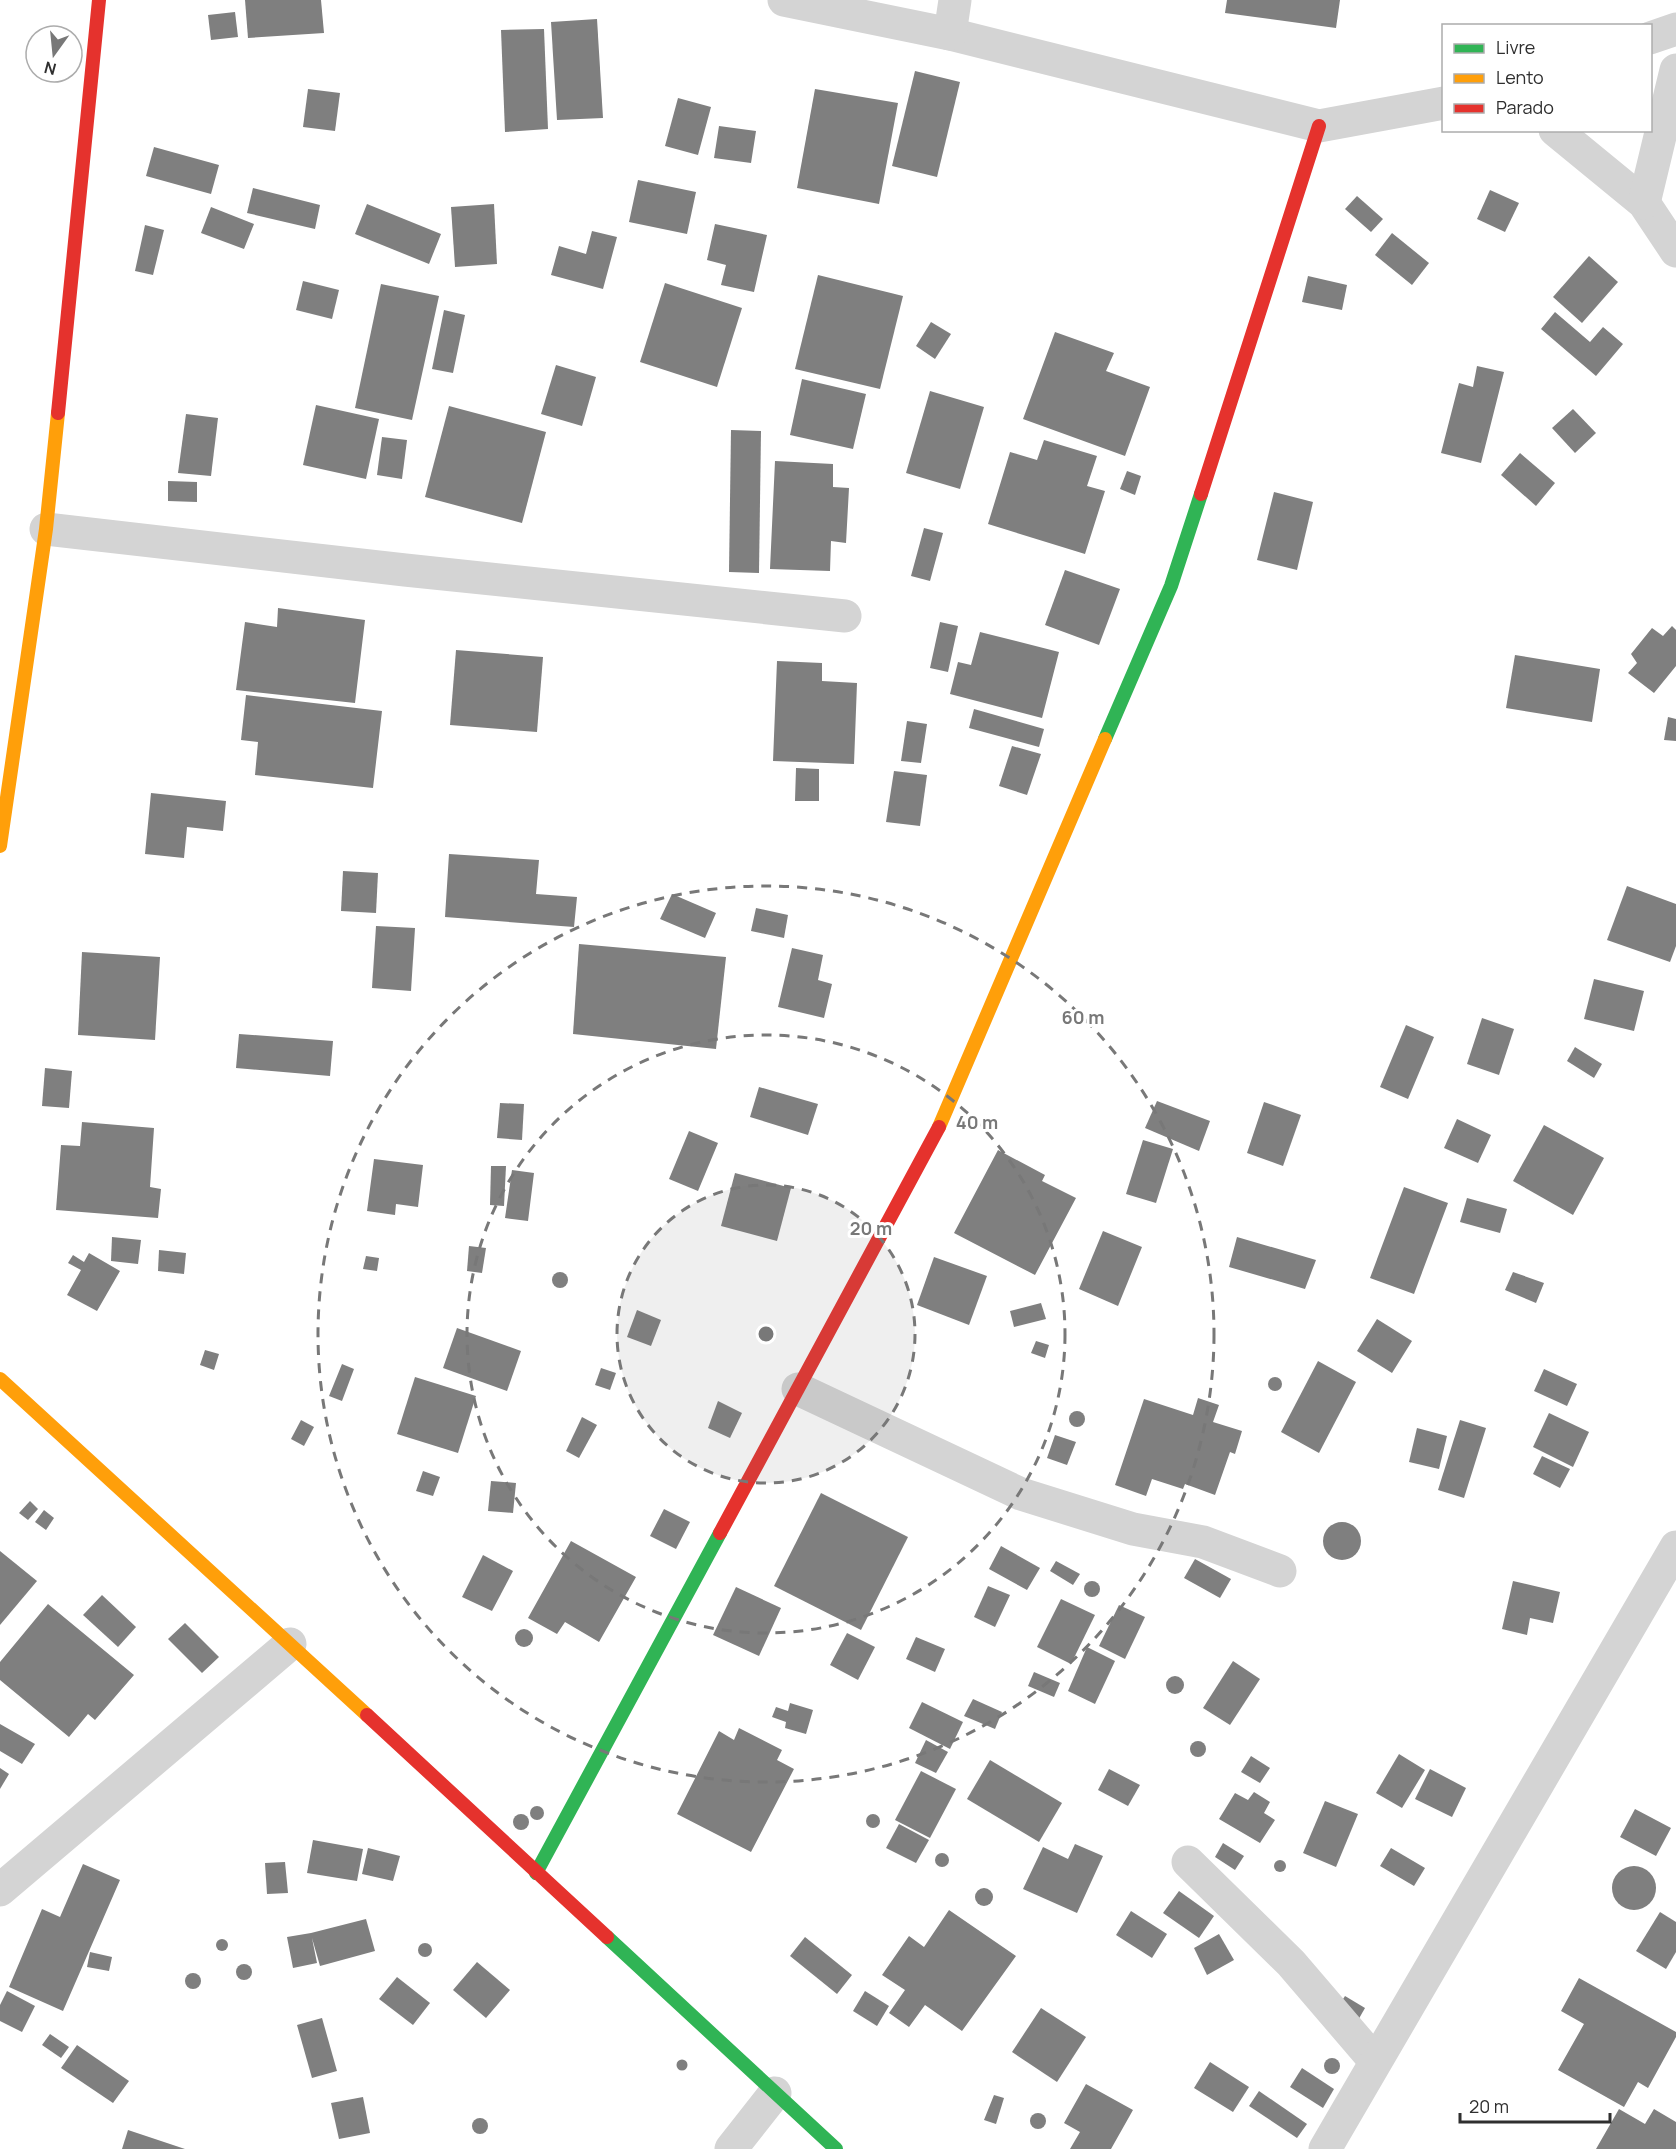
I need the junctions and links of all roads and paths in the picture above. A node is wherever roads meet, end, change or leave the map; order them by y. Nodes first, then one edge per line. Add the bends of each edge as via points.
1 (99, 0) edge
2 (784, 0) edge
3 (955, 0) edge
4 (1676, 29) edge
5 (950, 34) junction
6 (1652, 37) edge
7 (1676, 70) edge
8 (1442, 103) edge
9 (1319, 126) junction
10 (1557, 132) edge
11 (1644, 203) junction
12 (1676, 250) edge
13 (46, 529) junction
14 (845, 616) dead end
15 (0, 846) edge
16 (0, 1379) edge
17 (798, 1389) junction
18 (1676, 1547) edge
19 (1280, 1572) dead end
20 (290, 1644) junction
21 (1188, 1862) dead end
22 (536, 1873) junction
23 (0, 1890) edge
24 (1374, 2061) junction
25 (775, 2093) junction
26 (731, 2149) edge
27 (836, 2149) edge
28 (1325, 2149) edge

1 - 13 street
2 - 5 street
3 - 5 street
4 - 6 street
5 - 9 street
7 - 11 street
8 - 9 street
9 - 17 street via 1171,586 936,1134
10 - 11 street
11 - 12 street
13 - 14 street
13 - 15 street
16 - 20 street
17 - 19 street via 1022,1494 1133,1529 1203,1542
17 - 22 street
18 - 24 street
20 - 22 street
20 - 23 street
21 - 24 street via 1291,1963
22 - 25 street
24 - 28 street
25 - 26 street
25 - 27 street

